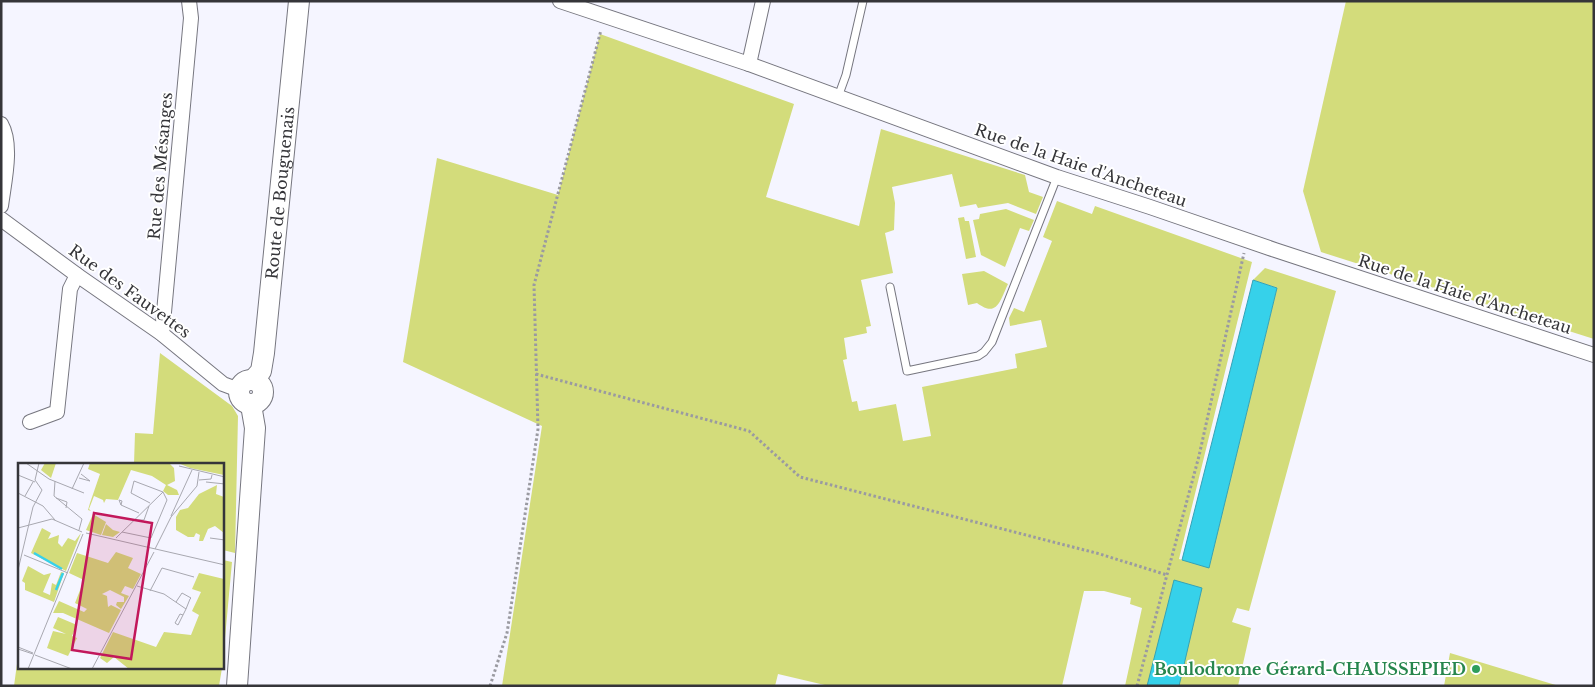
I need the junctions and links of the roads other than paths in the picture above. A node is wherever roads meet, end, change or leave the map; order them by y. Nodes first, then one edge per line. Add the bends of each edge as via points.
1 (189, 1) edge
2 (299, 1) edge
3 (560, 1) edge
4 (763, 1) edge
5 (863, 1) edge
6 (748, 64) junction
7 (838, 98) junction
8 (1, 124) edge
9 (1057, 177) junction
10 (1, 206) edge
11 (1, 219) edge
12 (77, 275) junction
13 (890, 287) dead end
14 (162, 334) junction
15 (1594, 355) edge
16 (248, 392) junction
17 (30, 422) dead end
18 (237, 686) edge

1 - 14 street, Rue des Mésanges via 191,18
2 - 16 street, Route de Bouguenais via 262,371
3 - 6 street, Rue de la Haie d'Ancheteau
4 - 6 street
5 - 7 lane
6 - 7 street, Rue de la Haie d'Ancheteau
7 - 9 street, Rue de la Haie d'Ancheteau
8 - 10 street via 6,132 7,150
9 - 13 lane via 992,342 978,356 907,371
9 - 15 street, Rue de la Haie d'Ancheteau
11 - 12 street, Rue des Fauvettes
12 - 14 street, Rue des Fauvettes
12 - 17 street via 70,289 58,412
14 - 16 street, Rue des Fauvettes via 223,384
16 - 18 street via 256,428

